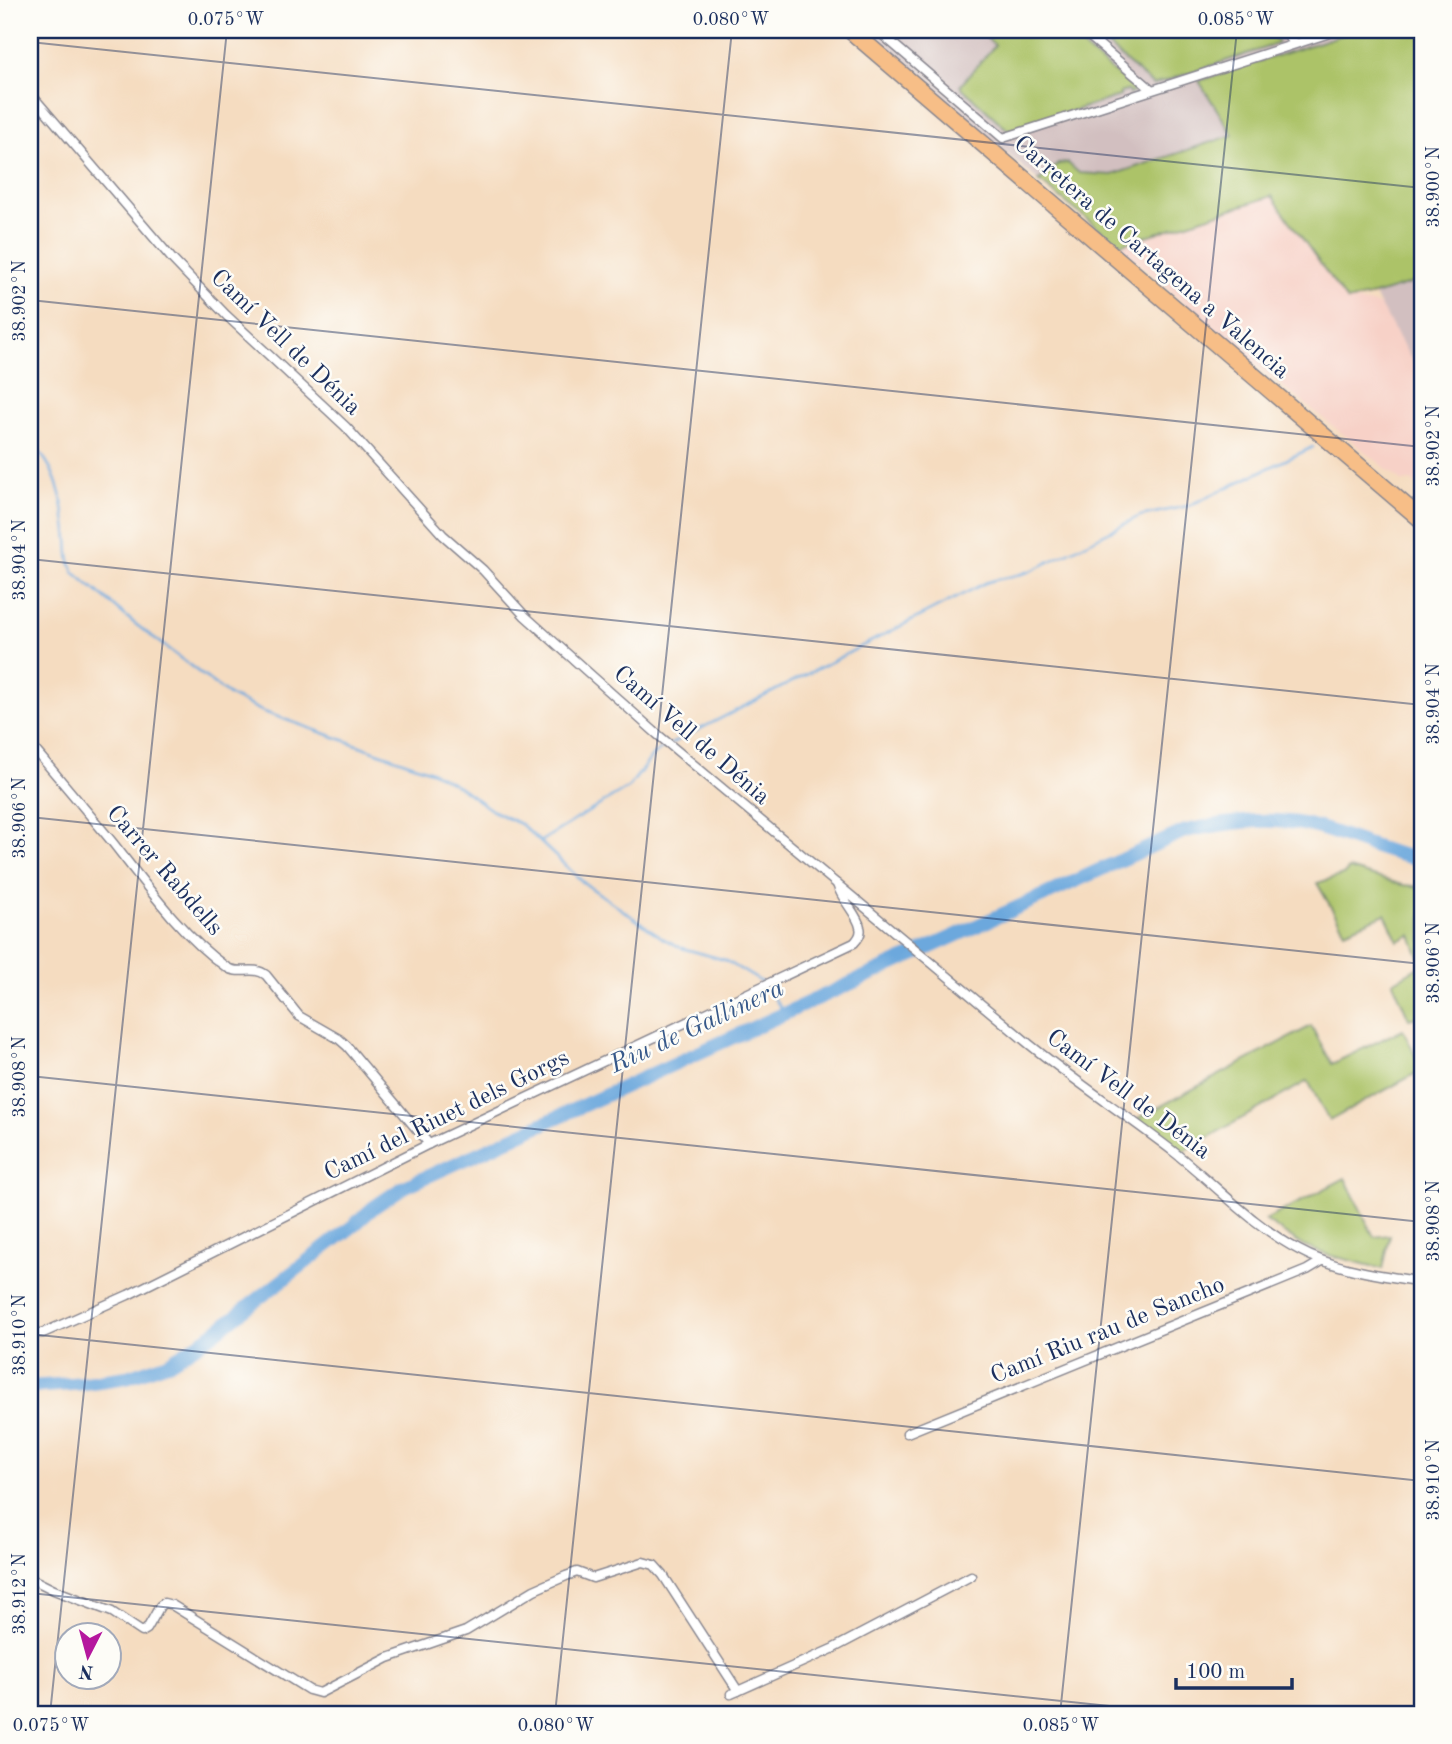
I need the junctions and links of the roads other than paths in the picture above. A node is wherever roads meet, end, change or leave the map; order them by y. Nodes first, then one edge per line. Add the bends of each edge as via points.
1 (850, 30) edge
2 (877, 30) edge
3 (899, 30) edge
4 (1082, 30) edge
5 (1280, 30) edge
6 (1339, 30) edge
7 (890, 41) junction
8 (1296, 44) junction
9 (1151, 89) junction
10 (30, 93) edge
11 (1422, 520) edge
12 (30, 744) edge
13 (837, 884) junction
14 (862, 905) junction
15 (854, 917) junction
16 (429, 1144) junction
17 (1322, 1261) junction
18 (1422, 1282) edge
19 (30, 1333) edge
20 (907, 1433) dead end
21 (971, 1576) dead end
22 (30, 1578) edge

1 - 11 highway, Carretera de Cartagena a Valencia
2 - 7 street
3 - 7 street
4 - 9 street
5 - 8 street
6 - 8 street
7 - 9 street via 1003,138
8 - 9 street
10 - 13 street, Camí Vell de Dénia via 154,239 226,315 346,427 443,535 525,616
12 - 16 street, Carrer Rabdells via 196,940 227,968 259,970 299,1016 339,1038
13 - 14 street, Camí Vell de Dénia
13 - 15 street
14 - 15 street, Camí del Riuet dels Gorgs
14 - 17 street, Camí Vell de Dénia via 1074,1081 1174,1152 1258,1224
15 - 16 street, Camí del Riuet dels Gorgs via 860,926 854,943
16 - 19 street, Camí del Riuet dels Gorgs via 128,1295 43,1333
17 - 18 street, Camí Vell de Dénia
17 - 20 street, Camí Riu rau de Sancho
21 - 22 street via 832,1649 734,1693 672,1588 648,1562 593,1578 580,1573 566,1576 466,1631 388,1658 320,1693 172,1605 160,1606 142,1632 112,1612

